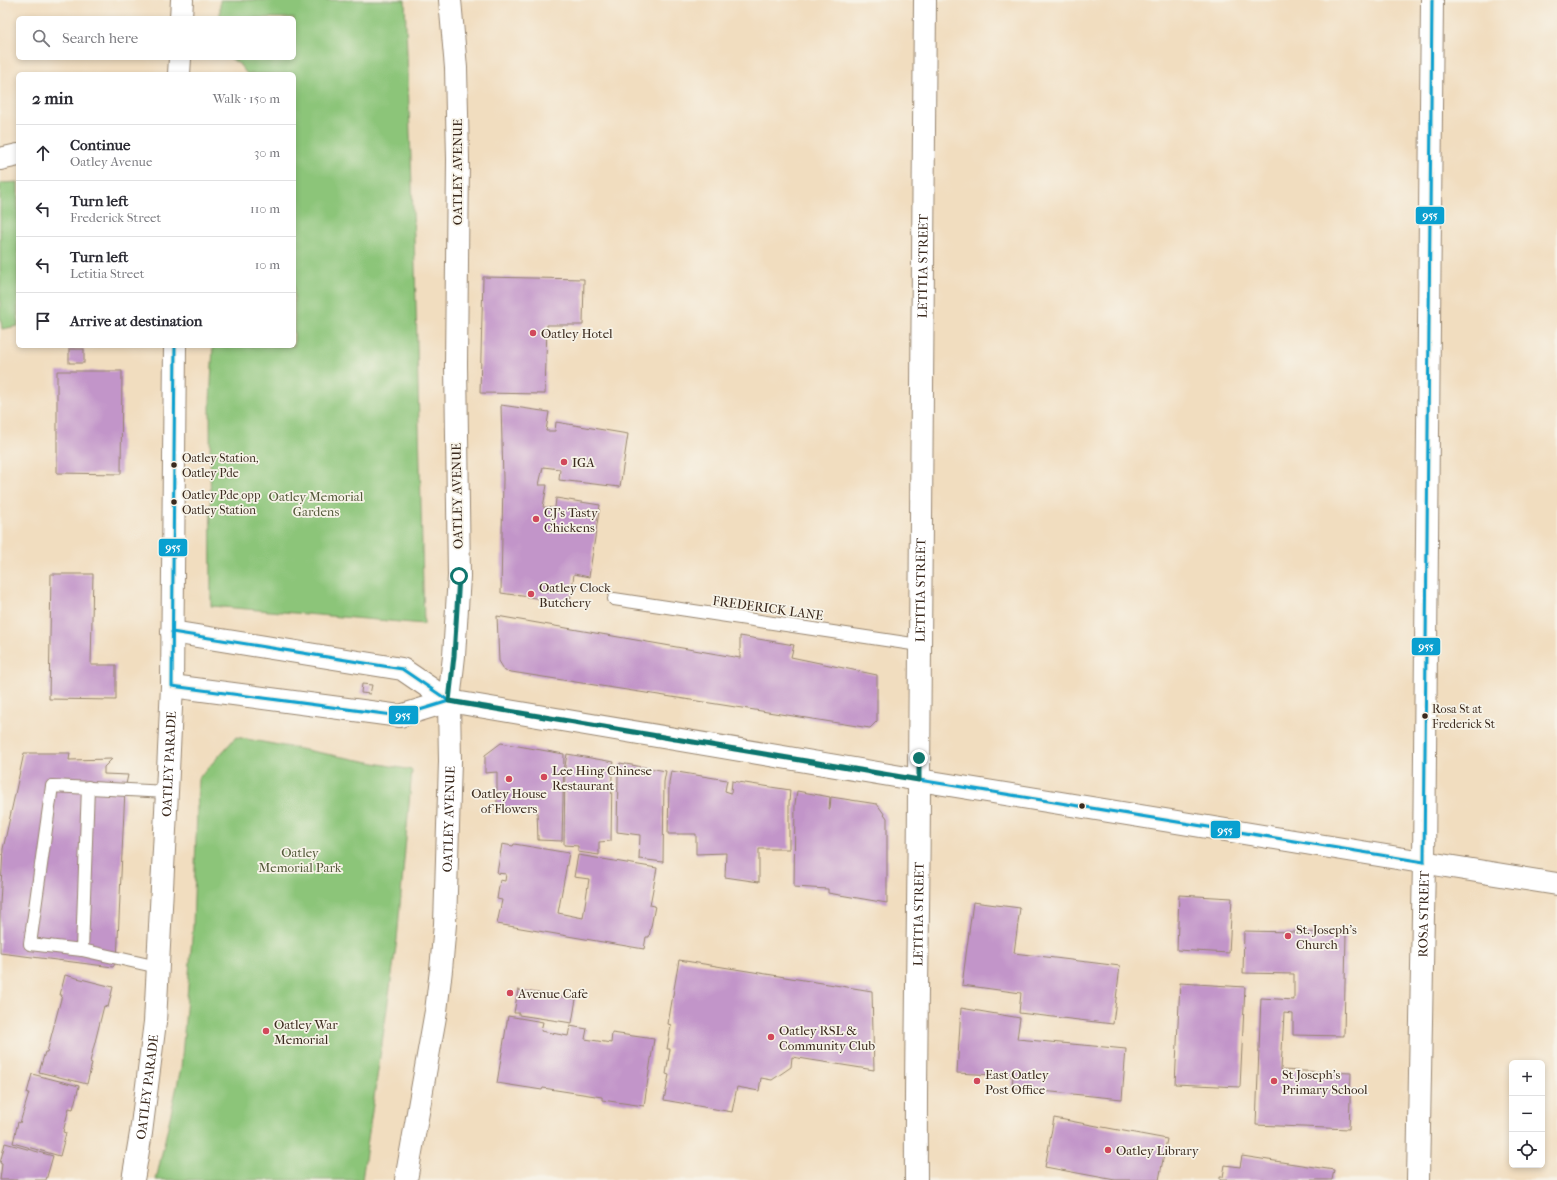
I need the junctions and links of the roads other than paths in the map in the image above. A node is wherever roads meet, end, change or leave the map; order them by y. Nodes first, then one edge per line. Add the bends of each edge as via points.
1 (182, 0) edge
2 (450, 0) edge
3 (925, 0) edge
4 (1432, 0) edge
5 (181, 16) edge
6 (180, 60) edge
7 (179, 72) edge
8 (16, 155) edge
9 (0, 159) edge
10 (175, 348) edge
11 (614, 599) dead end
12 (172, 632) junction
13 (919, 645) junction
14 (172, 686) junction
15 (449, 701) junction
16 (919, 780) junction
17 (88, 787) junction
18 (167, 792) junction
19 (1424, 862) junction
20 (1557, 884) edge
21 (82, 950) junction
22 (158, 967) junction
23 (133, 1180) edge
24 (406, 1180) edge
25 (916, 1180) edge
26 (1418, 1180) edge

1 - 5 street
2 - 15 street, OATLEY AVENUE via 456,68 458,152 456,365 459,576
3 - 13 street, LETITIA STREET
4 - 19 street, ROSA STREET
6 - 7 street
8 - 9 street
10 - 12 street, OATLEY PARADE
11 - 13 lane, FREDERICK LANE
12 - 14 street, OATLEY PARADE
12 - 15 street via 402,669
13 - 16 street, LETITIA STREET
14 - 15 street via 400,716
14 - 18 street, OATLEY PARADE
15 - 16 street
15 - 24 street, OATLEY AVENUE via 446,908 441,970
16 - 19 street
16 - 25 street, LETITIA STREET
17 - 18 lane
17 - 21 lane
17 - 21 lane via 52,786 30,944
18 - 22 street, OATLEY PARADE
19 - 20 street
19 - 26 street, ROSA STREET
21 - 22 lane
22 - 23 street, OATLEY PARADE via 155,1022 142,1133

